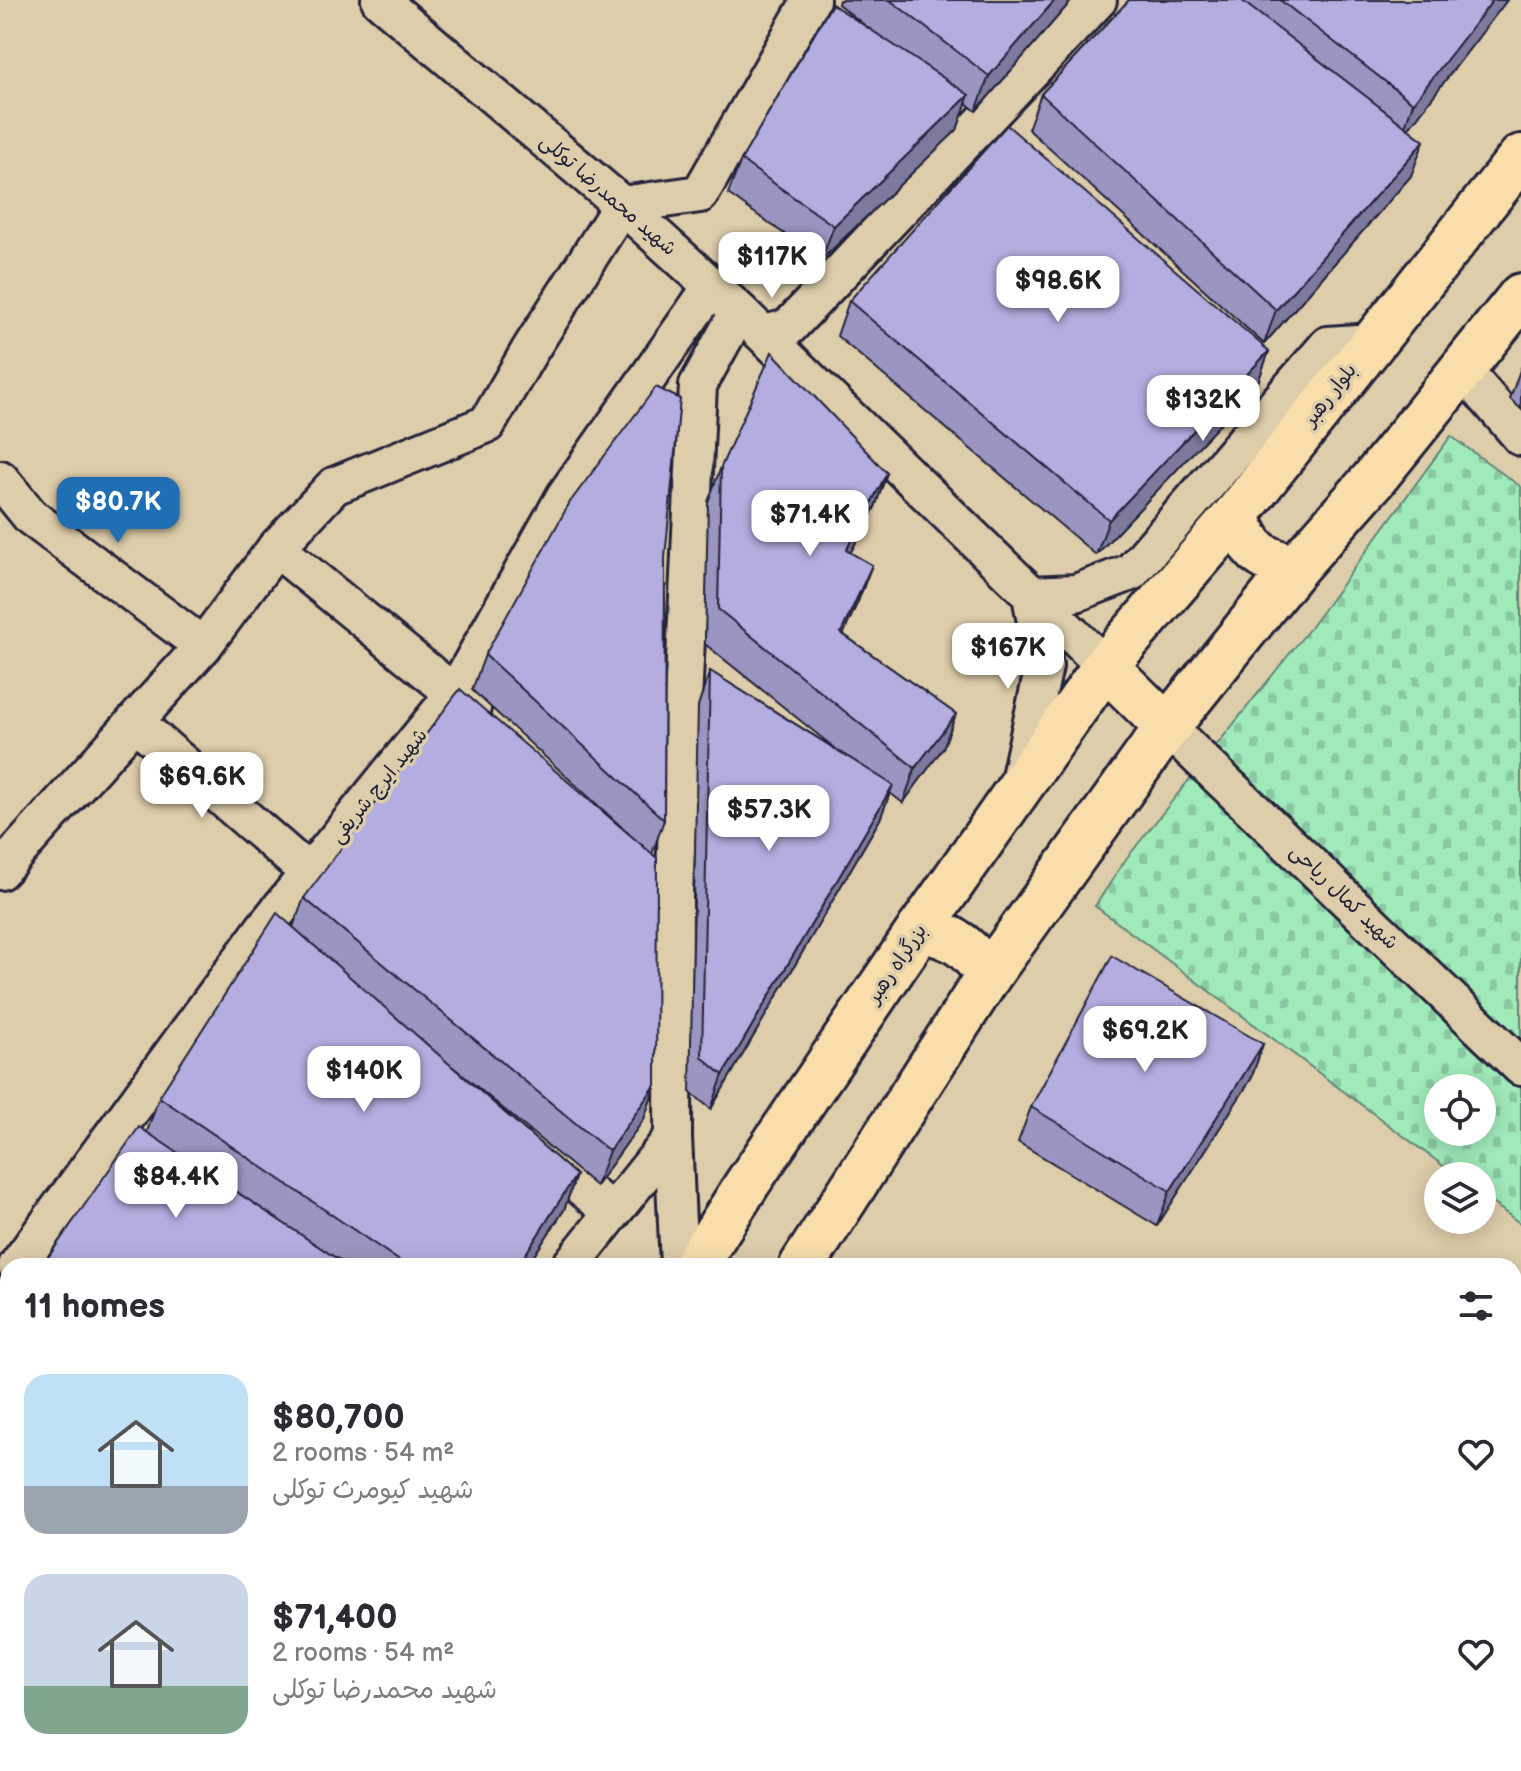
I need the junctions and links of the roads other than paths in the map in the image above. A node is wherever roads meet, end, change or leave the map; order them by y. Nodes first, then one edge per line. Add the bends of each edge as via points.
1 (380, 0) edge
2 (811, 0) edge
3 (1098, 0) edge
4 (1521, 157) edge
5 (622, 205) junction
6 (712, 286) junction
7 (1521, 296) edge
8 (752, 322) junction
9 (1372, 342) junction
10 (1463, 370) junction
11 (1521, 437) edge
12 (0, 479) edge
13 (1236, 515) junction
14 (276, 548) junction
15 (1295, 568) junction
16 (1031, 595) junction
17 (203, 646) junction
18 (1105, 666) junction
19 (455, 693) junction
20 (135, 722) junction
21 (1167, 727) junction
22 (501, 735) edge
23 (1018, 787) junction
24 (639, 861) edge
25 (0, 871) edge
26 (309, 873) junction
27 (674, 893) junction
28 (920, 929) junction
29 (989, 975) junction
30 (1521, 1067) edge
31 (516, 1134) edge
32 (673, 1137) junction
33 (612, 1212) junction
34 (24, 1258) edge
35 (576, 1258) edge
36 (679, 1258) edge
37 (700, 1258) edge
38 (807, 1258) edge

1 - 5 street, شهید محمدرضا توکلی
2 - 5 street via 700,194
3 - 8 street via 991,139 788,328
4 - 9 highway, بلوار رهبر
5 - 6 street, شهید محمدرضا توکلی
5 - 14 street via 487,424 334,486
6 - 8 street, شهید محمدرضا توکلی
6 - 19 street, شهید ایرج شریفی via 565,496
7 - 10 highway
8 - 16 street, شهید محمدرضا توکلی
8 - 27 street via 698,385
9 - 13 highway, بلوار رهبر
9 - 16 street via 1328,345 1131,572 1076,593
10 - 11 street
10 - 15 highway
12 - 17 street via 31,517
13 - 15 highway via 1246,540 1264,559
13 - 18 highway, بلوار رهبر
14 - 17 street
14 - 19 street
15 - 21 highway
16 - 18 street, شهید محمدرضا توکلی
16 - 23 street via 1044,666
17 - 20 street
18 - 21 highway
18 - 23 highway, بزرگراه رهبر
19 - 22 street
19 - 26 street, شهید ایرج شریفی
20 - 25 street
20 - 26 street
21 - 29 highway
21 - 30 street, شهید کمال ریاحی
23 - 28 highway, بزرگراه رهبر
24 - 27 street
26 - 34 street, شهید ایرج شریفی via 277,937 127,1141
27 - 32 street
28 - 29 highway via 949,936 971,950
28 - 37 highway, بزرگراه رهبر
29 - 38 highway
31 - 33 street
32 - 33 street
32 - 36 street
33 - 35 street

